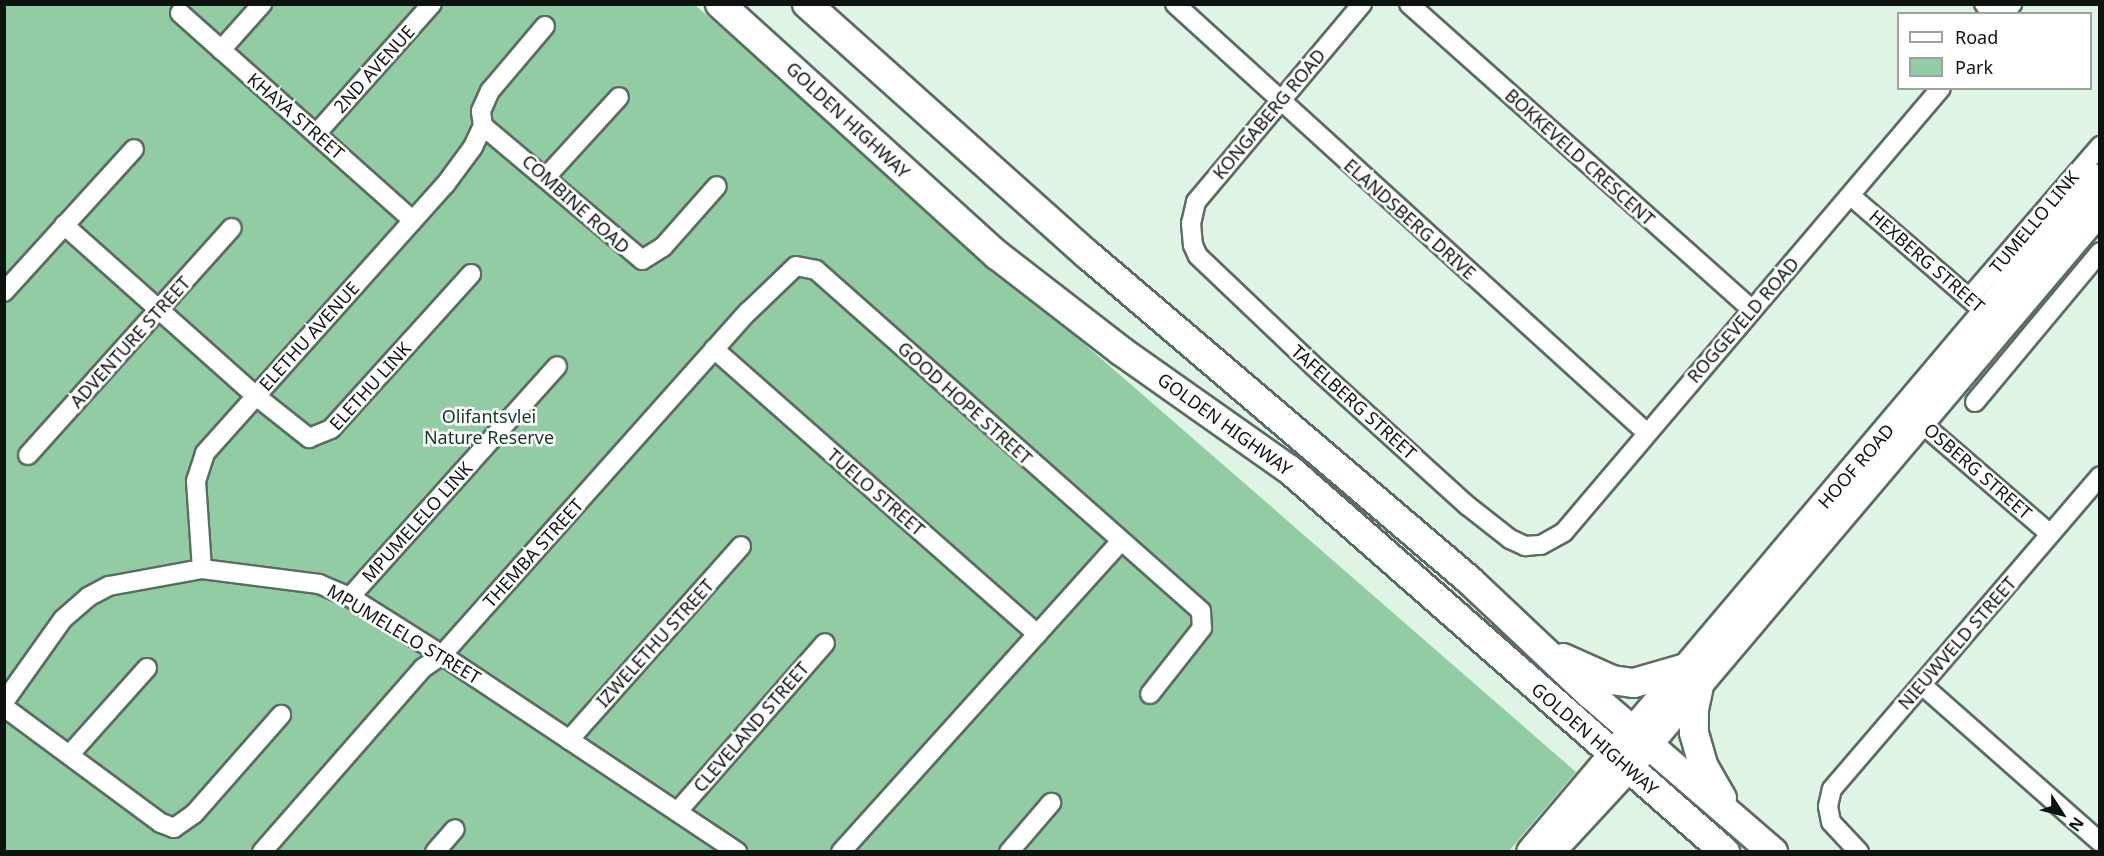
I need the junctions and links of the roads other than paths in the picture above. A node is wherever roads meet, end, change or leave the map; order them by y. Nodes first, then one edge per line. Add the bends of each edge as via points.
1 (262, 4) edge
2 (432, 4) edge
3 (720, 4) edge
4 (807, 4) edge
5 (1175, 4) edge
6 (1362, 4) edge
7 (1409, 4) edge
8 (180, 13) dead end
9 (545, 26) dead end
10 (221, 50) junction
11 (1939, 90) edge
12 (619, 97) dead end
13 (1279, 101) junction
14 (483, 126) junction
15 (316, 134) junction
16 (2100, 146) edge
17 (134, 149) dead end
18 (546, 177) junction
19 (2100, 177) edge
20 (717, 186) dead end
21 (1851, 196) junction
22 (2100, 211) edge
23 (412, 220) junction
24 (64, 225) junction
25 (232, 228) dead end
26 (1191, 231) joint
27 (2100, 252) edge
28 (810, 266) joint
29 (471, 274) dead end
30 (4, 292) edge
31 (159, 309) junction
32 (1751, 309) junction
33 (1986, 312) junction
34 (714, 349) junction
35 (557, 366) dead end
36 (256, 396) junction
37 (1975, 402) dead end
38 (1914, 416) junction
39 (1647, 432) junction
40 (28, 456) dead end
41 (2100, 476) edge
42 (2050, 534) junction
43 (1120, 542) junction
44 (1541, 545) joint
45 (741, 546) dead end
46 (202, 569) junction
47 (350, 597) junction
48 (1037, 634) junction
49 (825, 643) dead end
50 (1544, 649) junction
51 (442, 654) junction
52 (147, 668) dead end
53 (1693, 674) junction
54 (1922, 685) junction
55 (1150, 694) dead end
56 (4, 702) edge
57 (4, 707) edge
58 (281, 716) dead end
59 (1640, 739) junction
60 (569, 740) junction
61 (71, 753) junction
62 (1621, 762) junction
63 (1051, 803) dead end
64 (678, 811) junction
65 (1734, 818) junction
66 (455, 829) dead end
67 (2100, 842) edge
68 (735, 851) edge
69 (262, 852) edge
70 (435, 852) edge
71 (841, 852) edge
72 (1009, 852) edge
73 (1530, 852) edge
74 (1552, 852) edge
75 (1725, 852) edge
76 (1773, 852) edge
77 (1859, 852) edge

1 - 10 street
2 - 15 street, 2ND AVENUE
3 - 62 main road, GOLDEN HIGHWAY via 997,255 1121,351 1290,470
4 - 50 main road, GOLDEN HIGHWAY via 1088,255
5 - 13 street, ELANDSBERG DRIVE
6 - 13 street, KONGABERG ROAD
7 - 32 street, BOKKEVELD CRESCENT
8 - 10 street, KHAYA STREET
9 - 14 street via 490,91 481,111
10 - 15 street, KHAYA STREET
11 - 21 street, ROGGEVELD ROAD
12 - 18 street
13 - 26 street, KONGABERG ROAD via 1196,202
13 - 39 street, ELANDSBERG DRIVE
14 - 18 street, COMBINE ROAD
14 - 23 street, ELETHU AVENUE via 457,170
15 - 23 street, KHAYA STREET
16 - 33 street, TUMELLO LINK
17 - 24 street
18 - 20 street, COMBINE ROAD via 642,260 657,253
19 - 33 main road, HOOF ROAD
21 - 32 street, ROGGEVELD ROAD
21 - 33 street, HEXBERG STREET
22 - 33 main road, HOOF ROAD
23 - 36 street, ELETHU AVENUE
24 - 30 street
24 - 31 street, ELETHU LINK
25 - 31 street, ADVENTURE STREET
26 - 44 street, TAFELBERG STREET via 1198,256 1468,506 1518,544
27 - 37 street
28 - 34 street, THEMBA STREET via 786,271
28 - 43 street, GOOD HOPE STREET
29 - 36 street, ELETHU LINK via 322,436 307,437
31 - 36 street, ELETHU LINK
31 - 40 street, ADVENTURE STREET
32 - 39 street, ROGGEVELD ROAD
33 - 38 main road, HOOF ROAD
34 - 48 street, TUELO STREET
34 - 51 street, THEMBA STREET
35 - 47 street, MPUMELELO LINK
36 - 46 street, ELETHU AVENUE via 214,443 197,470
38 - 42 street, OSBERG STREET
38 - 53 main road, HOOF ROAD
39 - 44 street, ROGGEVELD ROAD via 1564,531
41 - 42 street, NIEUWVELD STREET
42 - 54 street, NIEUWVELD STREET
43 - 48 street
43 - 55 street, GOOD HOPE STREET via 1199,609 1203,618 1202,628
45 - 60 street, IZWELETHU STREET
46 - 47 street, MPUMELELO STREET via 320,584
46 - 56 street, MPUMELELO STREET via 109,586 87,597 63,619
47 - 51 street, MPUMELELO STREET
48 - 71 street
49 - 64 street, CLEVELAND STREET
50 - 53 main road via 1594,673 1634,683
50 - 59 main road, GOLDEN HIGHWAY
51 - 60 street, MPUMELELO STREET
51 - 69 street, THEMBA STREET via 423,668
52 - 61 street
53 - 59 main road, HOOF ROAD
53 - 65 main road via 1693,719 1699,751 1713,785
54 - 67 street
54 - 77 street, NIEUWVELD STREET via 1835,785 1829,800 1834,829
57 - 61 street
58 - 61 street via 194,814 177,827 161,824
59 - 62 main road, HOOF ROAD
59 - 65 main road, GOLDEN HIGHWAY
60 - 64 street, MPUMELELO STREET
62 - 73 main road
62 - 74 main road
62 - 75 main road, GOLDEN HIGHWAY
63 - 72 street
64 - 68 street, MPUMELELO STREET
65 - 76 main road, GOLDEN HIGHWAY
66 - 70 street

